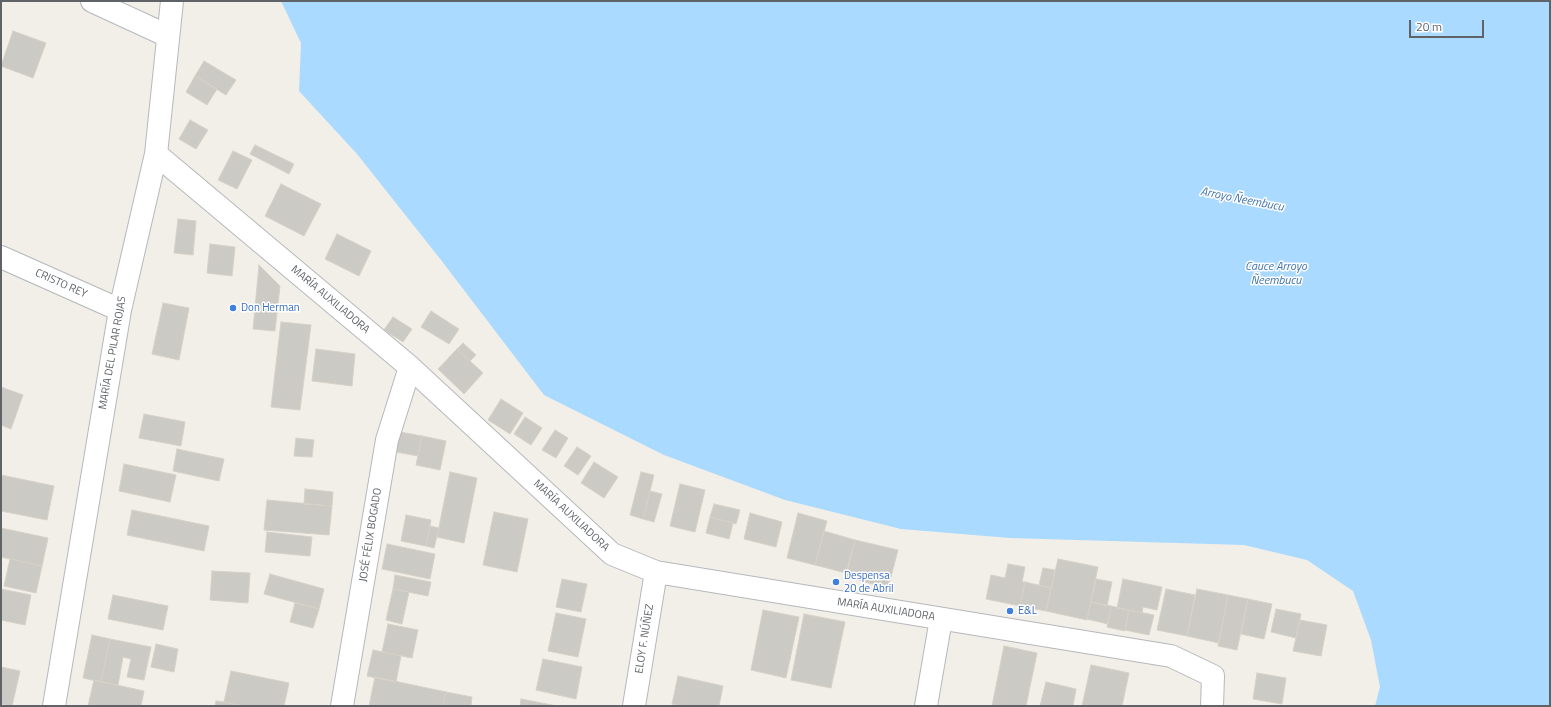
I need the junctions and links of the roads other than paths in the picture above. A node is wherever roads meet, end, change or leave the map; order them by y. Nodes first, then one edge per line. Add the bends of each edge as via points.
1 (92, 1) edge
2 (172, 1) edge
3 (168, 36) junction
4 (156, 154) junction
5 (1, 257) edge
6 (120, 310) junction
7 (410, 366) junction
8 (656, 572) junction
9 (941, 619) junction
10 (54, 706) edge
11 (342, 706) edge
12 (634, 706) edge
13 (926, 706) edge
14 (1212, 706) edge

1 - 3 street
2 - 3 street, MARÍA DEL PILAR ROJAS
3 - 4 street, MARÍA DEL PILAR ROJAS
4 - 6 street, MARÍA DEL PILAR ROJAS
4 - 7 street, MARÍA AUXILIADORA
5 - 6 street, CRISTO REY
6 - 10 street, MARÍA DEL PILAR ROJAS
7 - 8 street, MARÍA AUXILIADORA via 612,554
7 - 11 street, JOSÉ FÉLIX BOGADO via 387,440
8 - 9 street, MARÍA AUXILIADORA
8 - 12 street, ELOY F. NÚÑEZ
9 - 13 street
9 - 14 street, MARÍA AUXILIADORA via 1171,656 1213,676

